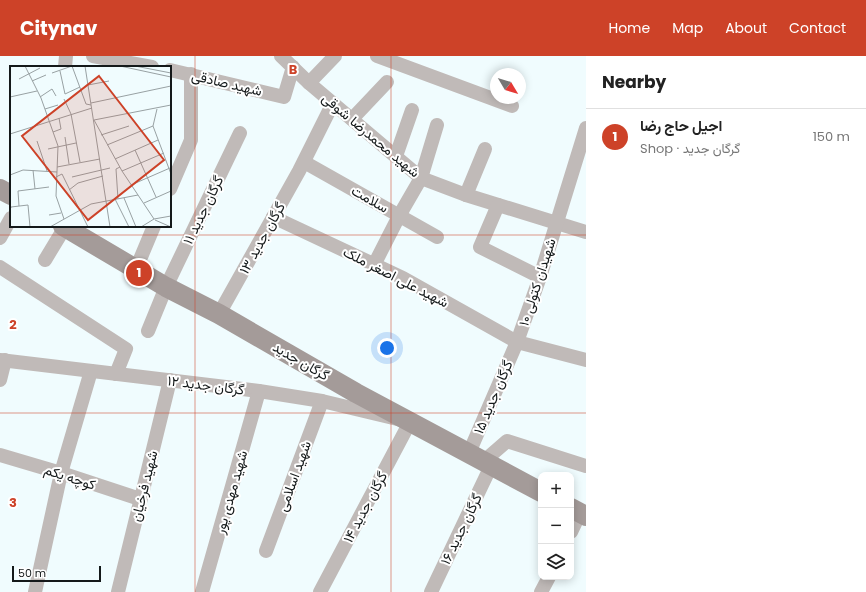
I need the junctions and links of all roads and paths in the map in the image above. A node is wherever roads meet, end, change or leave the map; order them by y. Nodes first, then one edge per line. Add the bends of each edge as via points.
1 (66, 56) edge
2 (93, 56) edge
3 (281, 56) edge
4 (335, 56) edge
5 (377, 56) edge
6 (64, 66) edge
7 (147, 66) edge
8 (292, 67) junction
9 (171, 70) edge
10 (191, 74) junction
11 (387, 82) dead end
12 (309, 83) junction
13 (333, 103) junction
14 (512, 106) dead end
15 (412, 110) dead end
16 (352, 119) junction
17 (438, 125) dead end
18 (586, 128) edge
19 (240, 133) dead end
20 (485, 149) dead end
21 (396, 156) junction
22 (304, 162) junction
23 (421, 178) junction
24 (171, 187) edge
25 (0, 189) edge
26 (10, 194) edge
27 (466, 195) junction
28 (498, 205) junction
29 (400, 216) junction
30 (273, 217) junction
31 (10, 220) edge
32 (556, 222) junction
33 (63, 227) edge
34 (66, 227) edge
35 (154, 227) edge
36 (586, 232) edge
37 (437, 237) dead end
38 (0, 238) edge
39 (45, 260) dead end
40 (374, 265) junction
41 (0, 267) edge
42 (136, 269) junction
43 (540, 277) junction
44 (166, 287) junction
45 (219, 314) junction
46 (148, 331) dead end
47 (517, 342) junction
48 (3, 360) edge
49 (586, 360) edge
50 (91, 371) junction
51 (116, 374) junction
52 (0, 380) edge
53 (170, 380) junction
54 (259, 391) junction
55 (322, 401) junction
56 (410, 422) junction
57 (0, 455) edge
58 (481, 460) junction
59 (586, 466) edge
60 (61, 473) junction
61 (538, 490) edge
62 (140, 499) junction
63 (579, 512) edge
64 (574, 524) edge
65 (266, 551) dead end
66 (547, 580) edge
67 (35, 592) edge
68 (118, 592) edge
69 (202, 592) edge
70 (320, 592) edge
71 (431, 592) edge
72 (541, 592) edge

1 - 6 street
2 - 7 street
3 - 8 street, شهید محمدرضا شوقی
4 - 12 street
5 - 14 street
8 - 10 street, شهید صادقی via 284,97
8 - 12 street, شهید محمدرضا شوقی
9 - 10 street, شهید صادقی
10 - 24 street via 191,140
11 - 16 street
12 - 13 street, شهید محمدرضا شوقی
13 - 16 street, شهید محمدرضا شوقی
13 - 22 street, گرگان جدید ۱۳
15 - 21 street
16 - 21 street, شهید محمدرضا شوقی
17 - 23 street
18 - 32 street, ۱۰ شهیدان کتولی
19 - 44 street, گرگان جدید ۱۱
20 - 27 street
21 - 23 street, شهید محمدرضا شوقی
22 - 29 street, سلامت
22 - 30 street, گرگان جدید ۱۳
23 - 27 street, شهید محمدرضا شوقی
23 - 29 street
25 - 26 main road
27 - 28 street, شهید محمدرضا شوقی
28 - 32 street, شهید محمدرضا شوقی
28 - 43 street via 480,247
29 - 37 street, سلامت
29 - 40 street
30 - 40 street, شهید علی اصغر ملک
30 - 45 street, گرگان جدید ۱۳
31 - 38 street
32 - 36 street, شهید محمدرضا شوقی
32 - 43 street, ۱۰ شهیدان کتولی
33 - 39 street
34 - 42 main road, گرگان جدید
35 - 42 street
40 - 47 street, شهید علی اصغر ملک via 403,278
41 - 51 street via 126,349
42 - 44 main road, گرگان جدید
43 - 47 street, ۱۰ شهیدان کتولی
44 - 45 main road, گرگان جدید
44 - 46 street, گرگان جدید ۱۱
45 - 56 main road, گرگان جدید
47 - 49 street, شهید علی اصغر ملک
47 - 58 street, ۱۵ گرگان جدید
48 - 50 street, گرگان جدید ۱۲
48 - 52 street
50 - 51 street, گرگان جدید ۱۲
50 - 60 street
51 - 53 street, گرگان جدید ۱۲
53 - 54 street, گرگان جدید ۱۲
53 - 62 street, شهید فرخیان
54 - 55 street, گرگان جدید ۱۲
54 - 69 street, شهید مهدی پور
55 - 56 street, گرگان جدید ۱۲
55 - 65 street, شهید اسلامی
56 - 58 main road, گرگان جدید
56 - 70 street, گرگان جدید ۱۴
57 - 60 street, کوچه یکم
58 - 59 street via 506,441
58 - 61 main road, گرگان جدید
58 - 71 street, گرگان جدید ۱۶
60 - 62 street, کوچه یکم
60 - 67 street
62 - 68 street, شهید فرخیان
63 - 64 street
66 - 72 street

